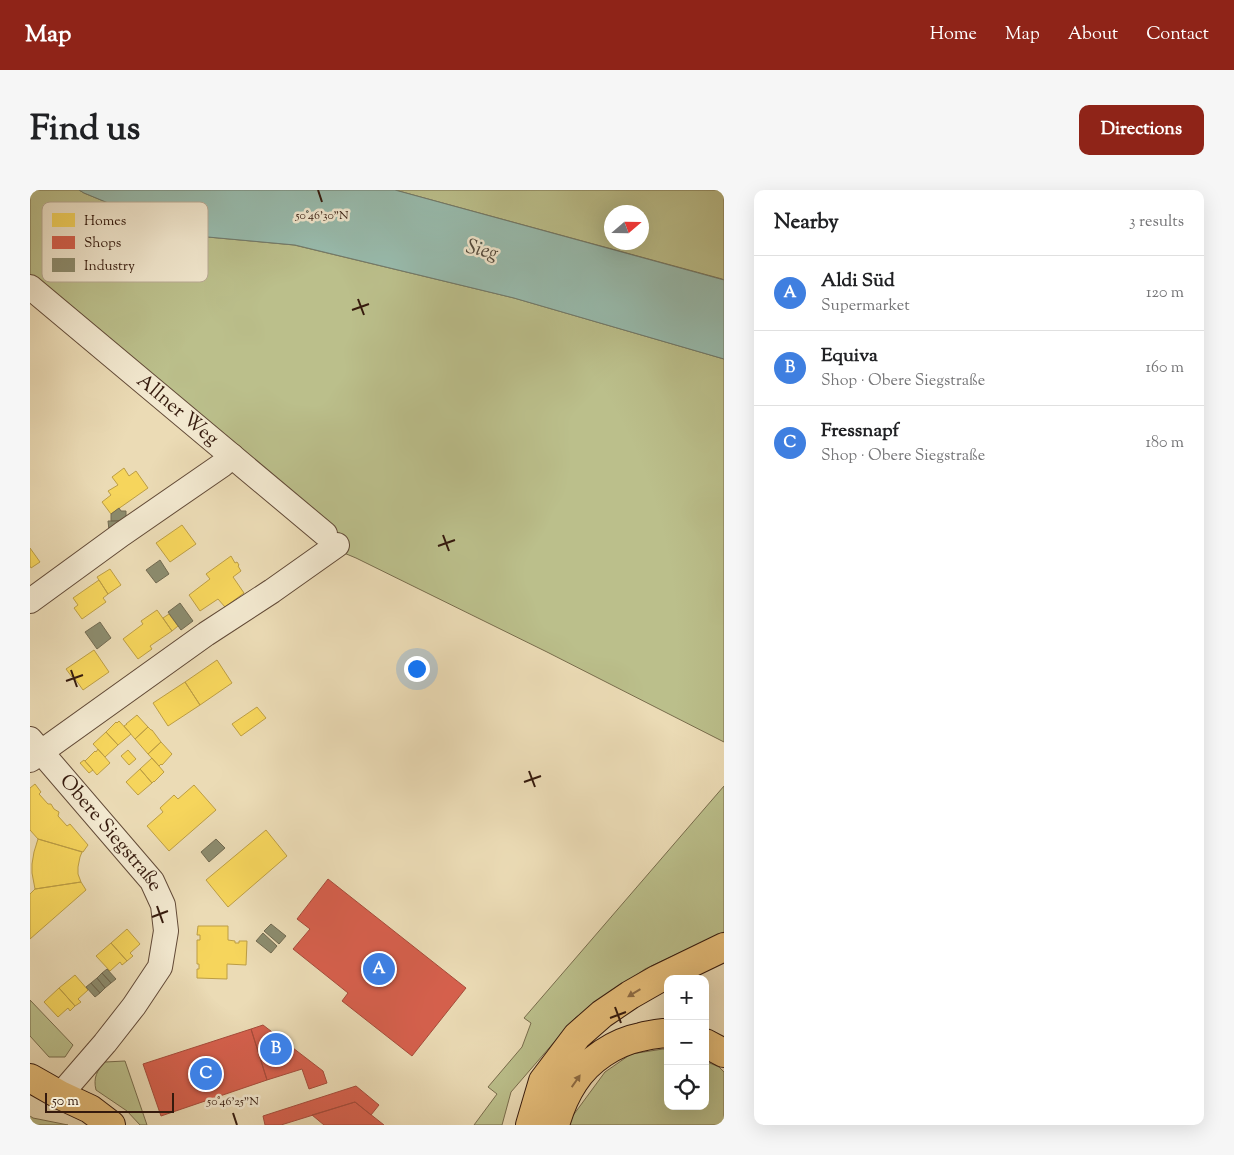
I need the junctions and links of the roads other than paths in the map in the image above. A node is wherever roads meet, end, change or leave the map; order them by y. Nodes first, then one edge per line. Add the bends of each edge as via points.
1 (30, 287) edge
2 (232, 456) junction
3 (331, 540) joint
4 (30, 600) edge
5 (34, 750) edge
6 (724, 947) edge
7 (664, 1033) edge
8 (709, 1045) edge
9 (724, 1053) edge
10 (30, 1078) edge
11 (60, 1095) junction
12 (111, 1125) edge
13 (530, 1125) edge
14 (555, 1125) edge

1 - 2 street, Allner Weg
2 - 3 street, Allner Weg
2 - 4 street
3 - 5 street, Obere Siegstraße via 272,591
5 - 11 street, Obere Siegstraße via 152,881 163,905 166,931 160,967 128,1013
6 -> 13 main road via 630,995 577,1036 542,1081
14 -> 7 main road via 574,1082 594,1060 614,1046
8 - 9 main road
10 - 11 main road
11 - 12 main road via 90,1109

